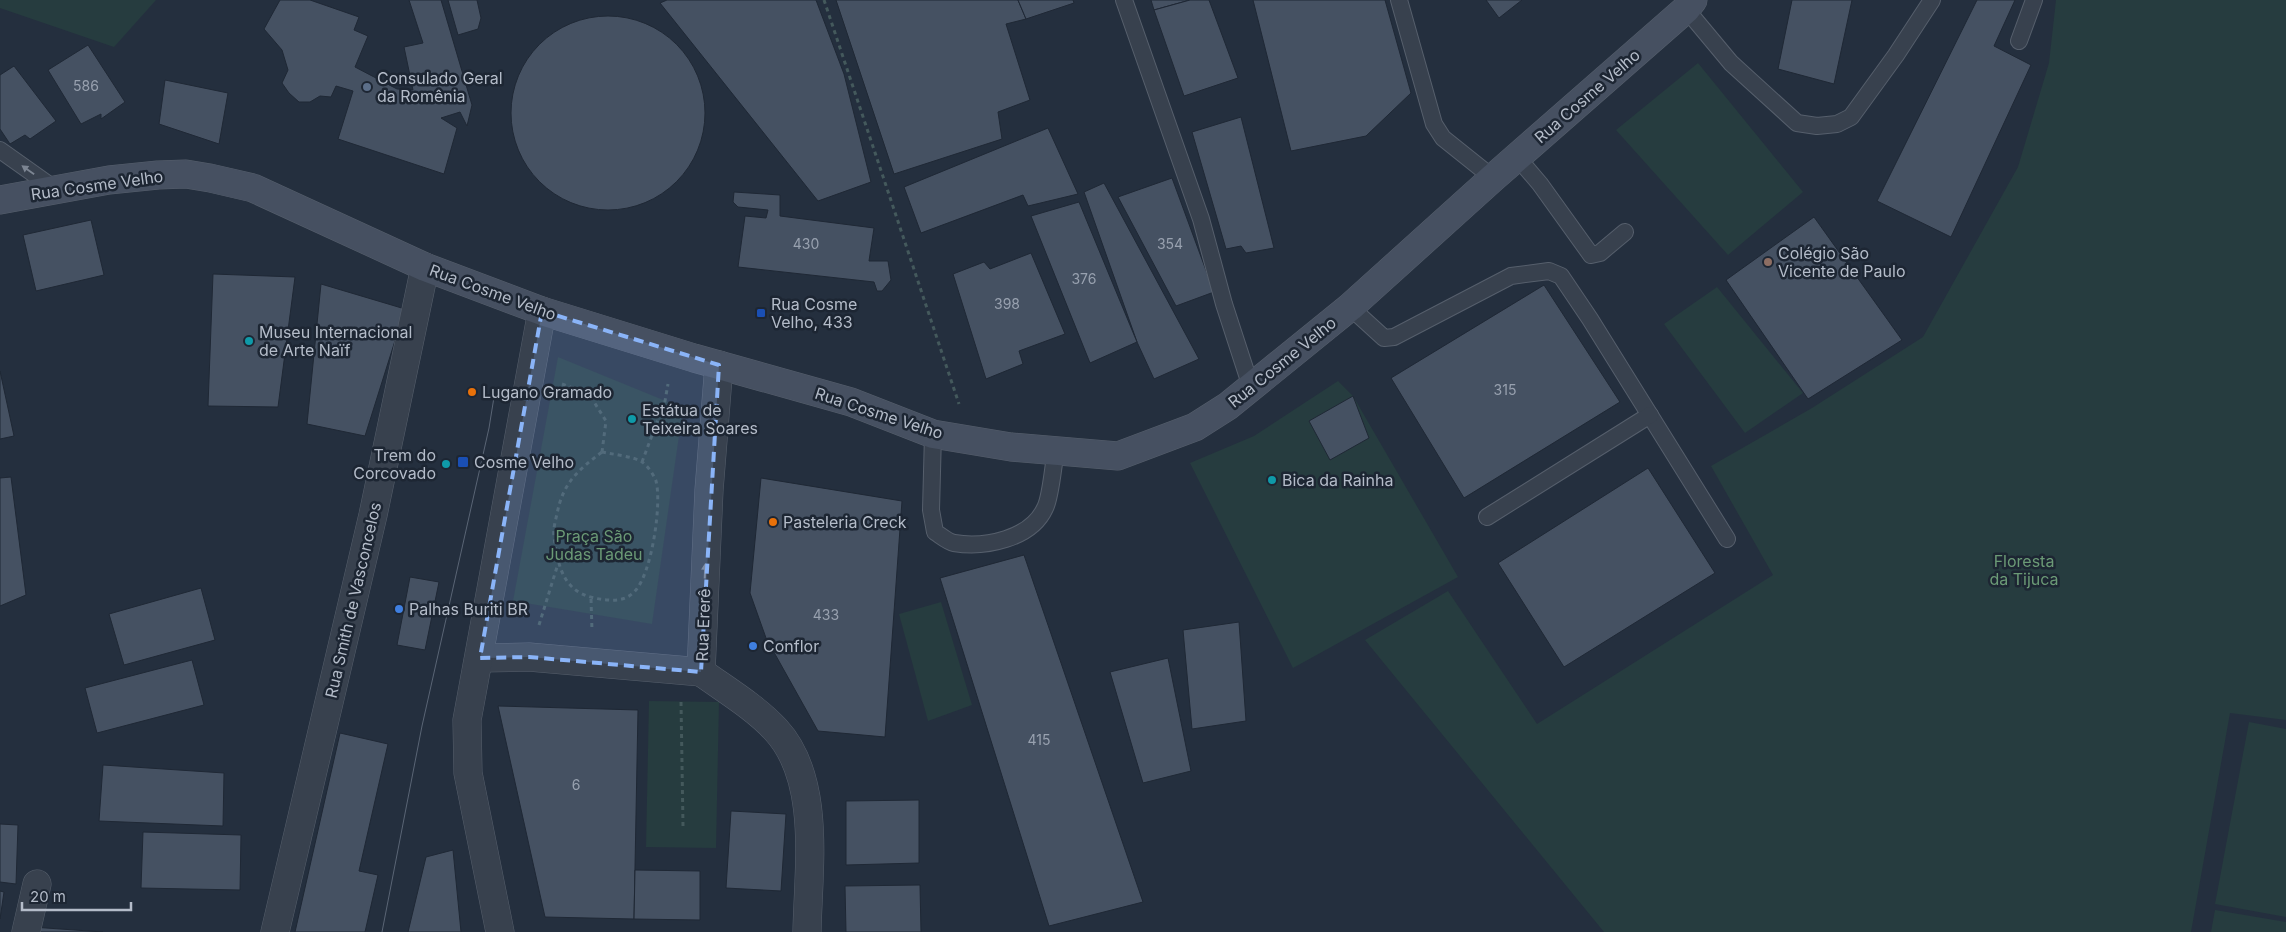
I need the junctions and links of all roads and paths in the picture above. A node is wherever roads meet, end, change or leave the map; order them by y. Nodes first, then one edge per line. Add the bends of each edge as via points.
1 (824, 0) edge
2 (1124, 0) edge
3 (1399, 0) edge
4 (1932, 0) edge
5 (2034, 0) edge
6 (1690, 5) edge
7 (2019, 41) dead end
8 (0, 150) edge
9 (1517, 158) junction
10 (1492, 178) junction
11 (55, 189) junction
12 (0, 200) edge
13 (1625, 232) dead end
14 (425, 267) junction
15 (1350, 307) junction
16 (542, 311) junction
17 (675, 352) junction
18 (719, 365) junction
19 (530, 372) junction
20 (1251, 387) junction
21 (1650, 415) junction
22 (932, 434) junction
23 (968, 439) junction
24 (1056, 451) junction
25 (602, 452) junction
26 (642, 462) junction
27 (1487, 517) dead end
28 (1727, 539) dead end
29 (558, 566) junction
30 (529, 656) junction
31 (480, 658) junction
32 (655, 667) junction
33 (701, 672) junction
34 (683, 826) dead end
35 (37, 884) dead end
36 (26, 932) edge
37 (276, 932) edge
38 (500, 932) edge
39 (807, 932) edge

1 - 23 path
2 - 20 lane via 1201,219
3 - 10 lane via 1434,124 1443,138
4 - 6 lane via 1851,117 1837,124 1817,126 1797,123 1731,63
5 - 7 lane
6 - 9 main road, Rua Cosme Velho
11 -> 8 lane
9 - 10 main road, Rua Cosme Velho
9 - 13 lane via 1552,200 1589,254 1600,253
10 - 15 main road, Rua Cosme Velho
11 - 12 main road, Rua Cosme Velho
11 - 14 main road, Rua Cosme Velho via 158,175 186,174 210,178 252,188
14 - 16 main road, Rua Cosme Velho
14 - 37 street, Rua Smith de Vasconcelos via 373,515
15 - 20 main road, Rua Cosme Velho
15 - 21 lane via 1384,338 1394,337 1511,276 1549,271 1561,276
16 - 17 main road, Rua Cosme Velho
16 - 19 street
17 - 18 main road, Rua Cosme Velho
17 - 26 path via 665,401
18 - 22 main road, Rua Cosme Velho via 851,402
33 -> 18 street, Rua Ererê via 709,490
19 - 25 path via 589,394 606,421
19 - 31 street
20 - 24 main road, Rua Cosme Velho via 1195,427 1118,456
21 - 27 lane
21 - 28 lane
22 - 23 main road, Rua Cosme Velho
22 - 24 lane via 931,510 935,532 952,543 981,544 1008,538 1032,526 1046,507
23 - 24 main road, Rua Cosme Velho
25 - 26 path
25 - 29 path via 579,470 561,495 553,533
26 - 29 path via 655,478 657,520 647,567 636,590 620,601 591,599 572,589
29 - 30 path
30 - 31 street
30 - 32 street
31 - 38 street via 467,720 468,773
32 - 33 street
32 - 34 path via 681,701
33 - 39 street, Rua Ererê via 776,730 796,759 807,802
35 - 36 street

